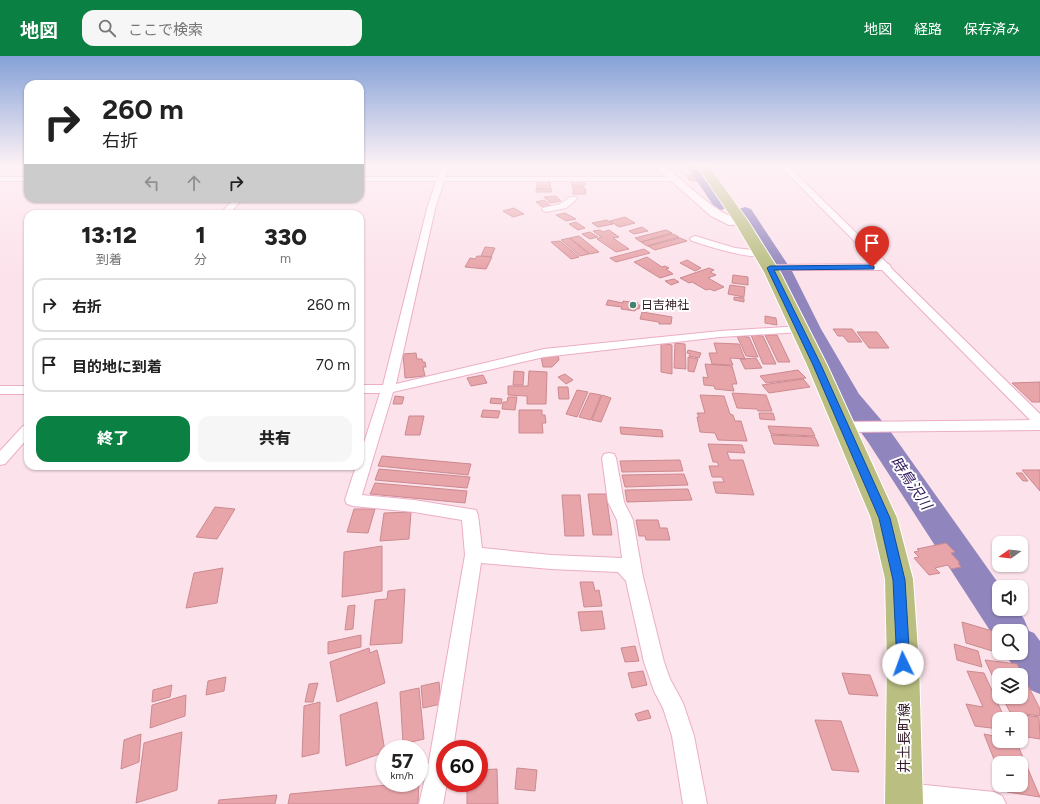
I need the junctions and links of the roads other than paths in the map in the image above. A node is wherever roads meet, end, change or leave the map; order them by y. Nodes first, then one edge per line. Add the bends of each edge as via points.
1 (434, 201) edge
2 (572, 201) edge
3 (702, 201) edge
4 (727, 201) edge
5 (820, 201) edge
6 (235, 202) edge
7 (228, 210) edge
8 (546, 210) dead end
9 (741, 221) junction
10 (695, 239) dead end
11 (766, 261) junction
12 (887, 267) junction
13 (801, 329) junction
14 (364, 389) edge
15 (388, 389) junction
16 (0, 390) edge
17 (24, 390) edge
18 (1040, 422) edge
19 (1040, 425) edge
20 (861, 427) junction
21 (24, 434) edge
22 (609, 458) dead end
23 (0, 460) edge
24 (364, 465) edge
25 (362, 470) edge
26 (474, 555) junction
27 (634, 577) junction
28 (904, 799) edge
29 (431, 804) edge
30 (695, 804) edge
31 (994, 804) edge

1 - 15 street
2 - 8 street via 564,206
3 - 9 street via 729,221
4 - 9 main road, 井土長町線
5 - 12 street
6 - 7 street
9 - 11 main road, 井土長町線
10 - 11 street
11 - 12 street
11 - 13 main road, 井土長町線
12 - 18 street
13 - 15 street via 720,334 544,353
13 - 20 main road, 井土長町線
14 - 15 street
15 - 24 street
16 - 17 street
19 - 20 street
20 - 28 main road, 井土長町線 via 899,580 903,664
21 - 23 street
22 - 27 street via 616,502 624,520
25 - 26 street via 353,500 470,515
26 - 27 street via 622,565
26 - 29 street
27 - 30 street via 654,662 684,736
28 - 31 street

